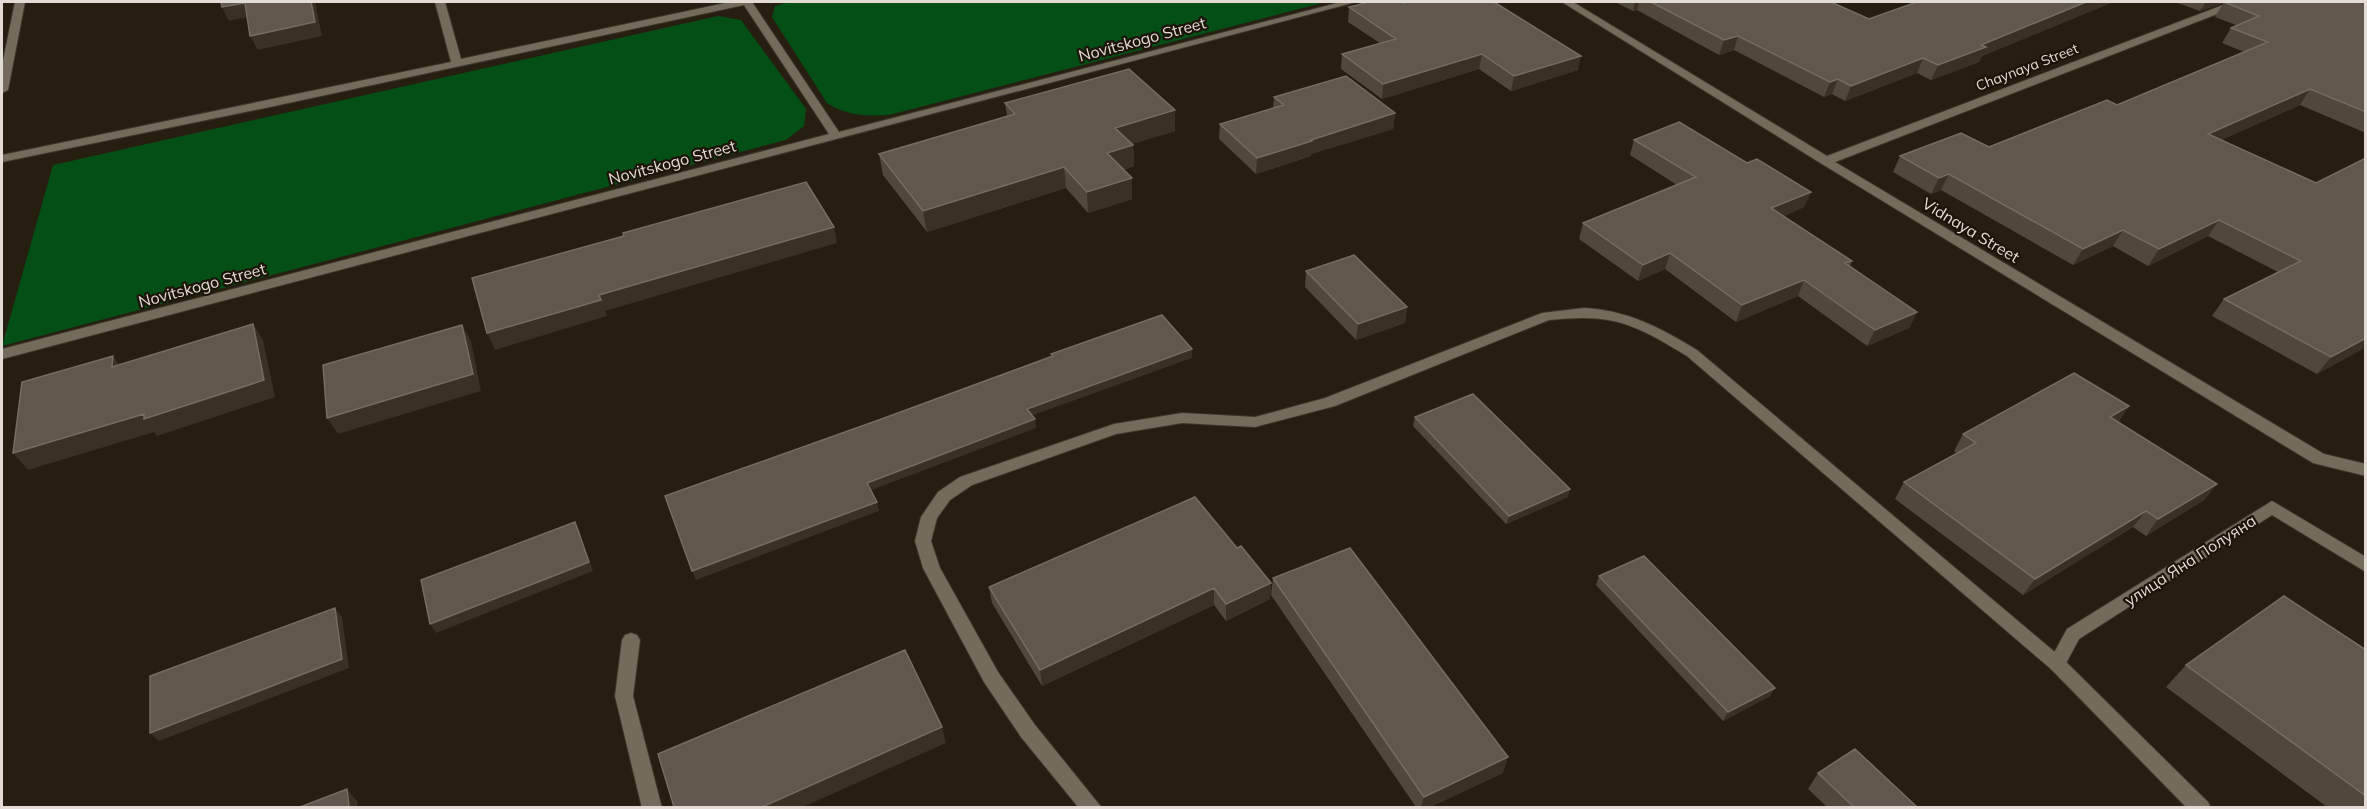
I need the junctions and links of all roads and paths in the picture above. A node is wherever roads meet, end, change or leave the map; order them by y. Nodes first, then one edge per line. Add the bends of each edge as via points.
1 (20, 2) edge
2 (440, 2) edge
3 (742, 2) edge
4 (747, 2) edge
5 (1351, 2) edge
6 (1567, 2) edge
7 (2239, 2) edge
8 (457, 64) junction
9 (2, 90) edge
10 (836, 136) junction
11 (2, 159) edge
12 (1826, 161) junction
13 (2, 354) edge
14 (2366, 470) edge
15 (2366, 566) edge
16 (631, 640) dead end
17 (2057, 664) junction
18 (652, 807) edge
19 (1092, 807) edge
20 (2201, 807) edge

1 - 9 street
2 - 8 street
3 - 8 street
4 - 10 street
5 - 10 street, Novitskogo Street
6 - 12 street, Vidnaya Street
7 - 12 street, Chaynaya Street
8 - 11 street
10 - 13 street, Novitskogo Street
12 - 14 street, Vidnaya Street via 2319,459
15 - 17 street, улица Яна Полуяна via 2272,507 2073,634
16 - 18 street via 624,696
17 - 19 street via 1692,353 1621,316 1585,311 1547,316 1330,402 1255,422 1182,418 1114,429 966,481 944,496 929,517 923,541 932,568 991,678 1028,731
17 - 20 street

